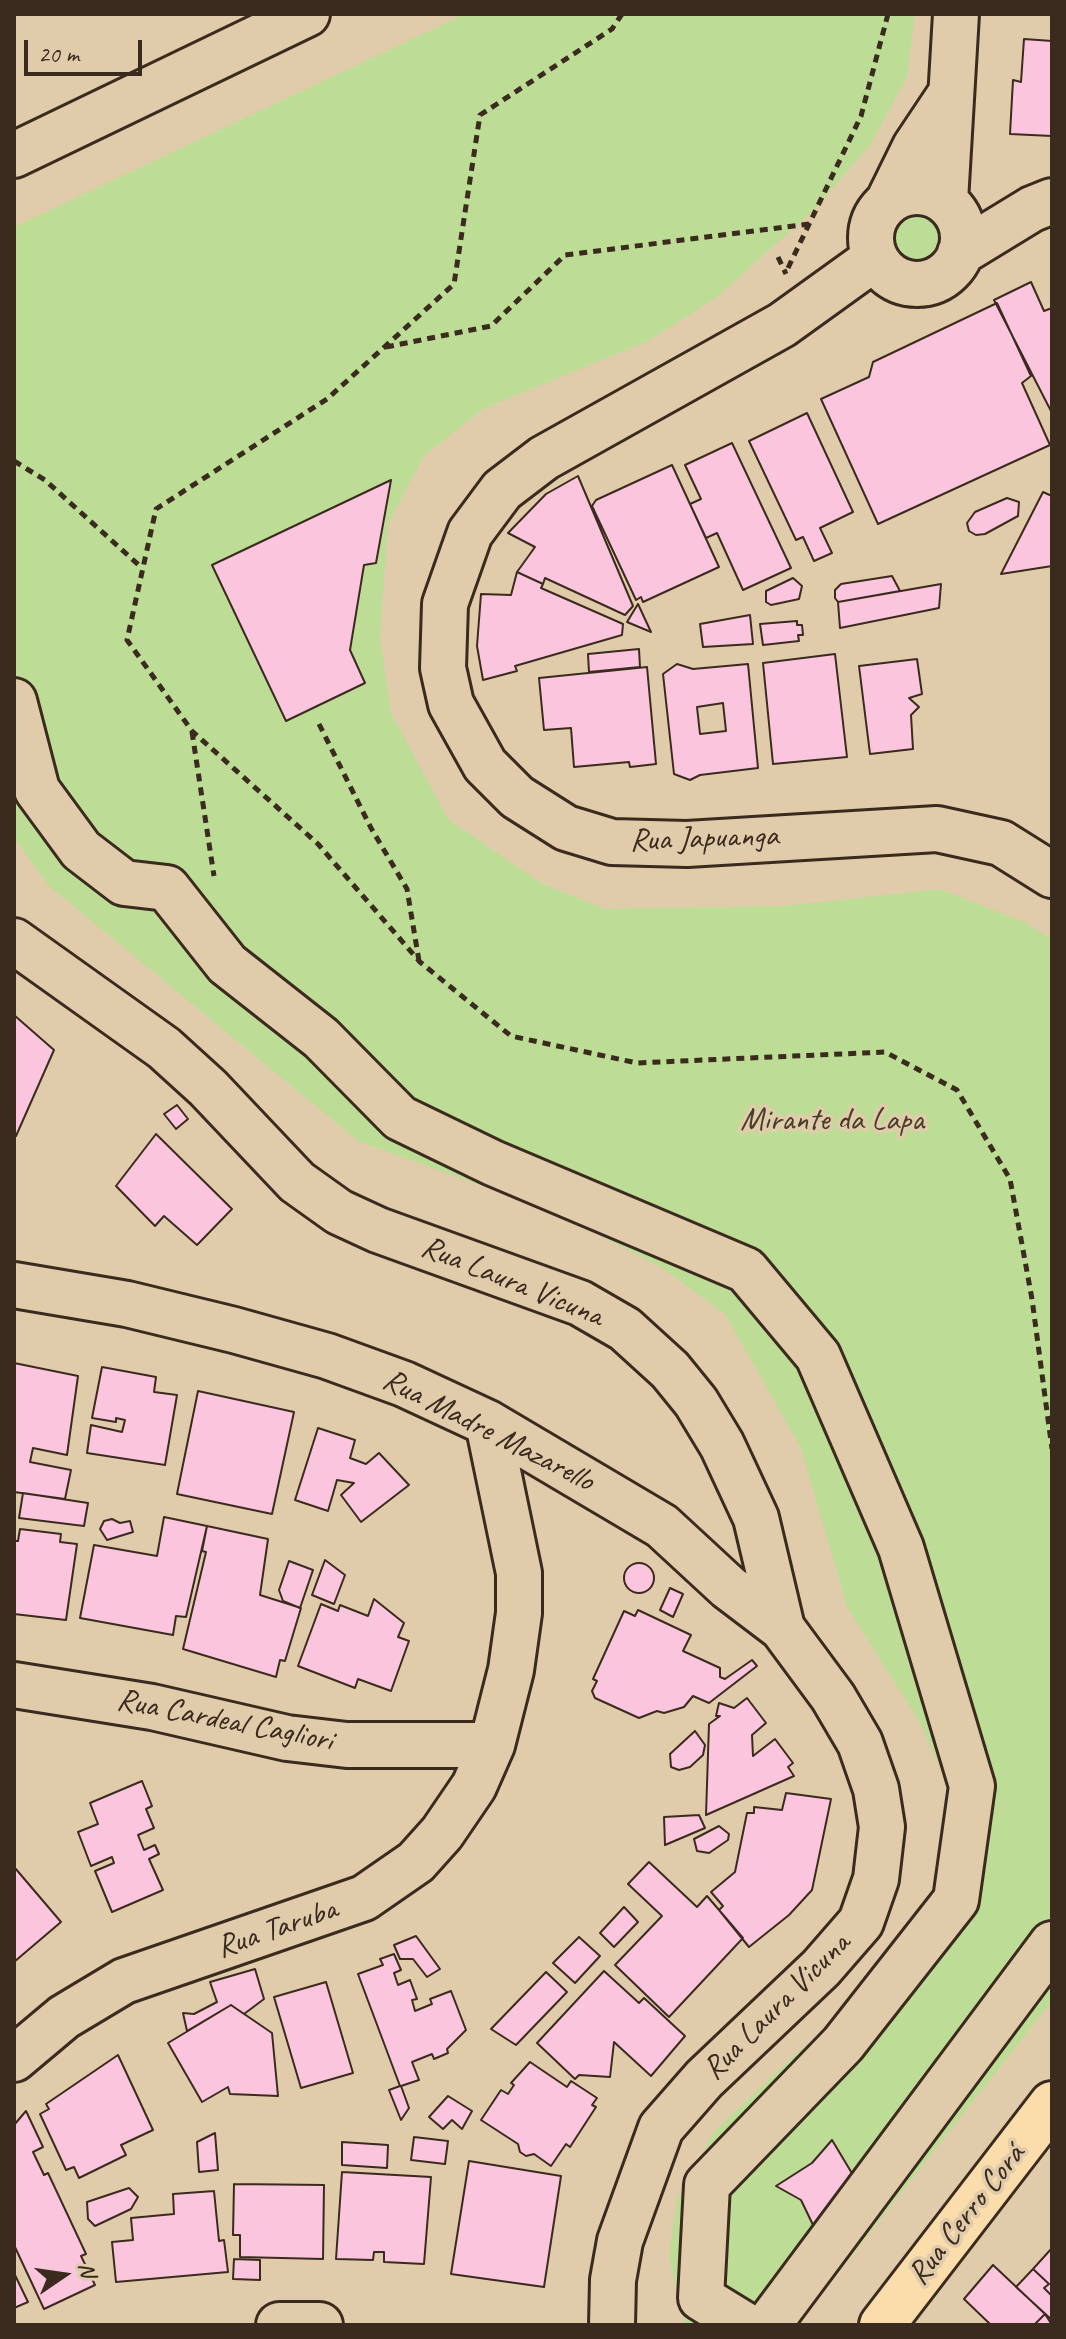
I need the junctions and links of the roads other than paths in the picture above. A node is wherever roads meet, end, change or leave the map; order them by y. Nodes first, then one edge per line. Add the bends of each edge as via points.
1 (307, 14) edge
2 (956, 14) edge
3 (949, 96) junction
4 (14, 155) edge
5 (889, 200) junction
6 (1042, 205) edge
7 (953, 222) junction
8 (875, 258) junction
9 (14, 701) edge
10 (1052, 875) edge
11 (14, 941) edge
12 (14, 1285) edge
13 (488, 1423) junction
14 (782, 1628) junction
15 (14, 1685) edge
16 (492, 1745) junction
17 (1052, 1944) edge
18 (14, 2059) edge
19 (1052, 2104) edge
20 (279, 2325) edge
21 (320, 2325) edge
22 (612, 2325) edge
23 (745, 2325) edge
24 (768, 2325) edge
25 (882, 2325) edge

1 - 4 street
2 - 3 street
3 - 5 street
3 - 7 street
5 - 7 street via 923,191
5 - 8 street via 872,226
6 - 7 street
7 - 8 street via 943,276 912,284 897,280
8 - 10 street, Rua Japuanga via 782,325 544,458 502,490 470,533 445,604 443,668 451,704 485,765 517,797 566,828 612,842 687,844 937,829 1001,843
9 - 23 street via 37,790 81,850 124,883 167,888 227,964 321,1038 400,1118 746,1270 818,1356 901,1548 972,1786 956,1900 843,2044 707,2185 701,2298
11 - 14 street, Rua Laura Vicuna via 164,1048 297,1182 339,1212 546,1289 625,1329 670,1370 722,1445 756,1518
12 - 13 street, Rua Madre Mazarello via 127,1304 327,1356
13 - 14 street, Rua Madre Mazarello via 662,1526
13 - 16 street via 519,1573 511,1670
14 - 22 street, Rua Laura Vicuna via 860,1743 882,1827 876,1879 861,1922 661,2128 620,2241
15 - 16 street, Rua Cardeal Cagliori via 152,1707 287,1738 347,1745
16 - 18 street, Rua Taruba via 474,1786 442,1833 416,1862 364,1898 124,1981 64,2017
17 - 24 street
19 - 25 main road, Rua Cerro Corá
20 - 21 street

